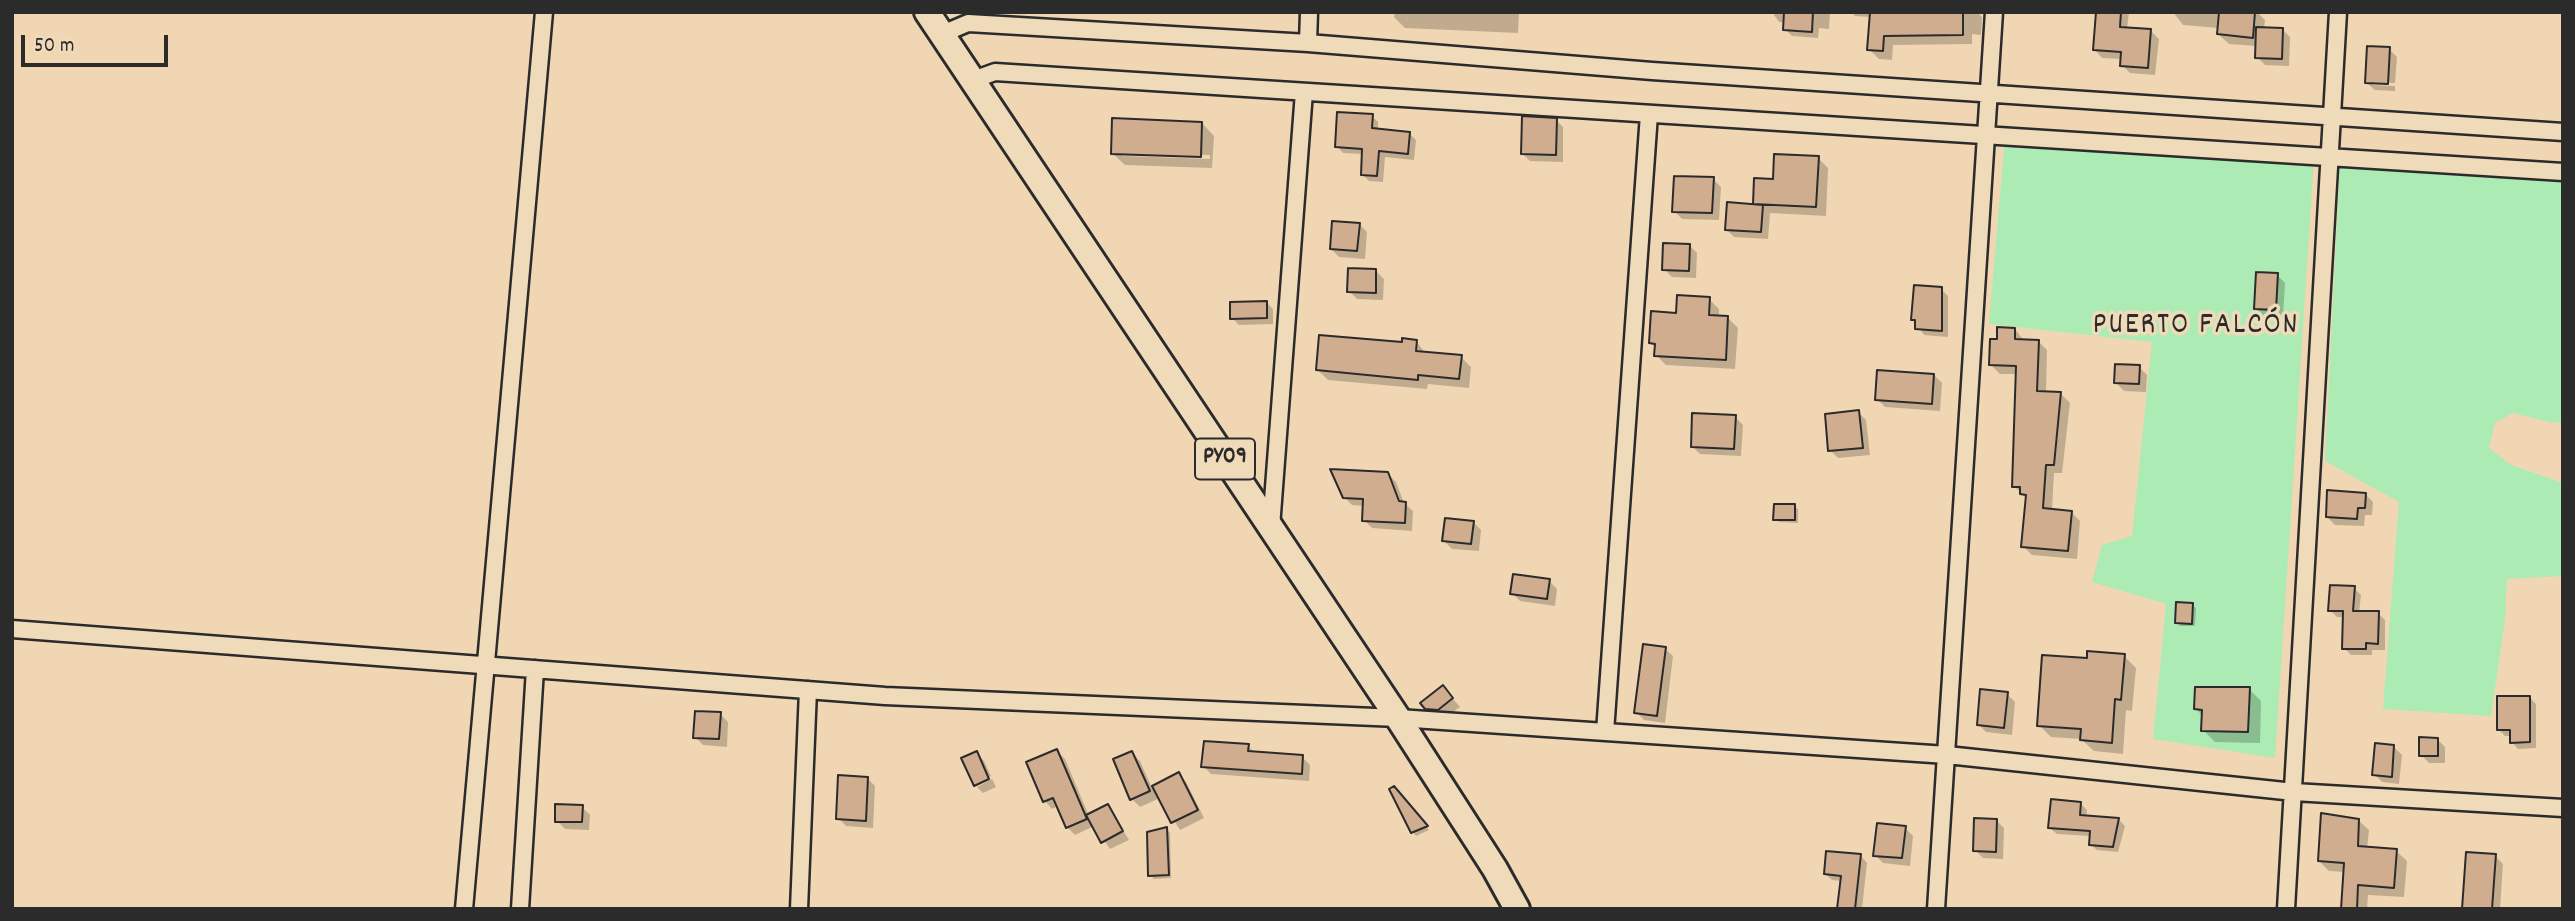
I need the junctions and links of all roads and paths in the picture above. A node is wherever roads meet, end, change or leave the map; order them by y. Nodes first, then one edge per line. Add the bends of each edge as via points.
1 (544, 12) edge
2 (928, 12) edge
3 (1310, 12) edge
4 (1994, 12) edge
5 (2338, 12) edge
6 (968, 18) edge
7 (942, 34) junction
8 (1308, 43) junction
9 (973, 80) junction
10 (1304, 92) junction
11 (1989, 93) junction
12 (1649, 114) junction
13 (2332, 116) junction
14 (2563, 132) edge
15 (1987, 136) junction
16 (2330, 158) junction
17 (2563, 173) edge
18 (1270, 527) junction
19 (12, 629) edge
20 (487, 665) junction
21 (535, 669) junction
22 (808, 690) junction
23 (1398, 718) junction
24 (1605, 732) junction
25 (1947, 755) junction
26 (2294, 792) junction
27 (2563, 808) edge
28 (464, 909) edge
29 (520, 909) edge
30 (799, 909) edge
31 (1517, 909) edge
32 (1936, 909) edge
33 (2286, 909) edge

1 - 20 street
2 - 7 highway, PY09
3 - 8 street
4 - 11 street
5 - 13 street
6 - 7 street
6 - 8 street
7 - 9 highway, PY09
8 - 11 street
9 - 10 street via 995,72
9 - 18 highway, PY09
10 - 12 street
10 - 18 street
11 - 13 street
11 - 15 street
12 - 15 street
12 - 24 street
13 - 14 street
13 - 16 street
15 - 16 street
15 - 25 street
16 - 17 street
16 - 26 street
18 - 23 highway, PY09
19 - 20 street
20 - 21 street
20 - 28 street
21 - 22 street
21 - 29 street
22 - 23 street
22 - 30 street
23 - 24 street
23 - 31 highway, PY09
24 - 25 street
25 - 26 street
25 - 32 street
26 - 27 street
26 - 33 street

